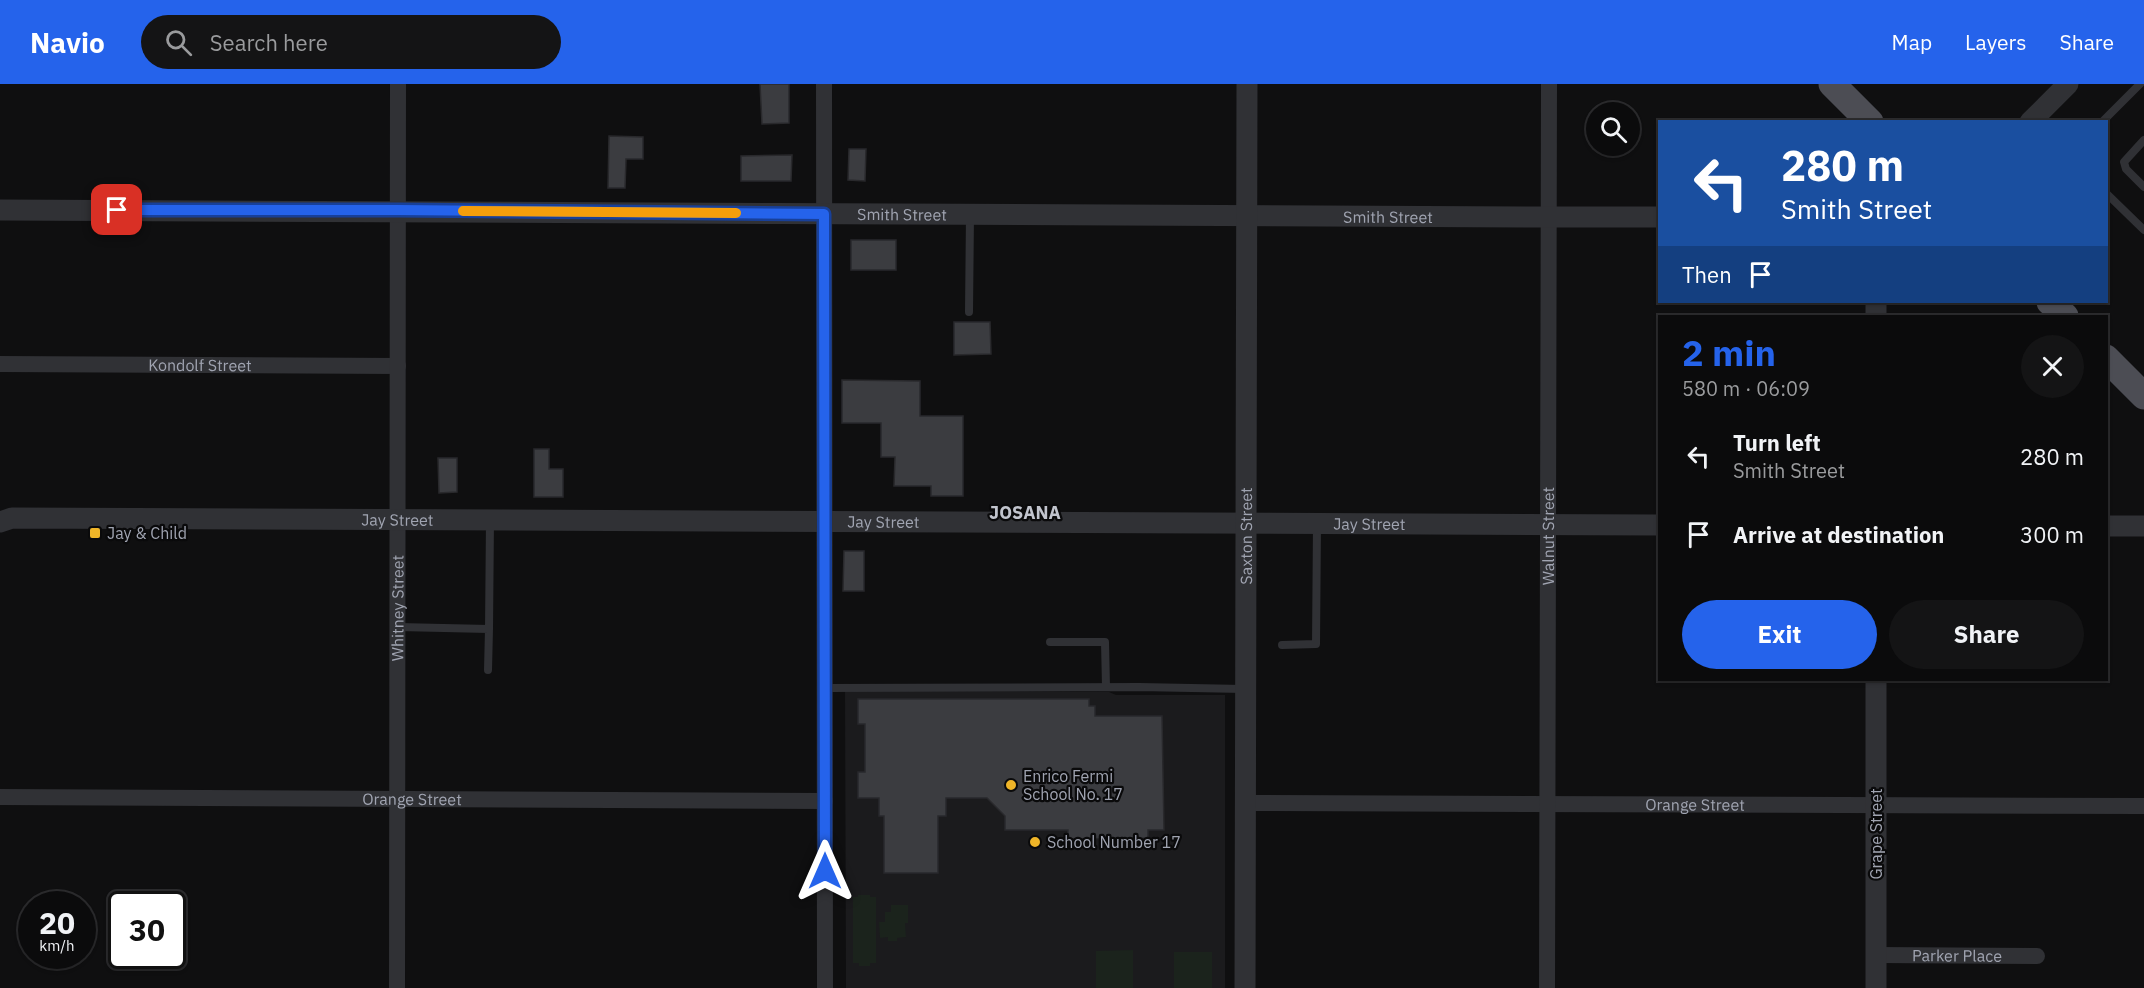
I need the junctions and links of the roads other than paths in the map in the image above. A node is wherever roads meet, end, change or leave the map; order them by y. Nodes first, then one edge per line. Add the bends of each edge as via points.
1 (398, 84) edge
2 (824, 84) edge
3 (1246, 84) edge
4 (1549, 84) edge
5 (1832, 84) edge
6 (2068, 84) edge
7 (2139, 84) edge
8 (1868, 120) edge
9 (2032, 120) edge
10 (2104, 120) edge
11 (2144, 140) edge
12 (2144, 187) edge
13 (2108, 195) edge
14 (0, 210) edge
15 (398, 210) junction
16 (824, 214) junction
17 (970, 215) junction
18 (1246, 216) junction
19 (1548, 217) junction
20 (1658, 217) edge
21 (2144, 230) edge
22 (2051, 303) edge
23 (969, 312) dead end
24 (2064, 315) edge
25 (2108, 360) edge
26 (0, 364) edge
27 (398, 366) junction
28 (2144, 396) edge
29 (398, 520) junction
30 (489, 520) junction
31 (0, 522) edge
32 (824, 522) junction
33 (1246, 524) junction
34 (1317, 524) junction
35 (1548, 525) junction
36 (1658, 525) edge
37 (2108, 526) edge
38 (2144, 526) edge
39 (398, 627) junction
40 (489, 629) junction
41 (1050, 642) dead end
42 (1282, 645) dead end
43 (488, 670) dead end
44 (1876, 681) edge
45 (824, 687) junction
46 (1106, 687) junction
47 (1245, 689) junction
48 (0, 797) edge
49 (398, 799) junction
50 (825, 801) junction
51 (1245, 803) junction
52 (1547, 805) junction
53 (1876, 806) junction
54 (2144, 806) edge
55 (1876, 955) junction
56 (2037, 956) dead end
57 (398, 988) edge
58 (825, 988) edge
59 (1245, 988) edge
60 (1546, 988) edge
61 (1876, 988) edge

1 - 15 street, Whitney Street
2 - 16 street
3 - 18 street, Saxton Street
4 - 19 street, Walnut Street
5 - 8 main road
6 - 9 street
7 - 10 lane
11 - 12 lane via 2124,162
13 - 21 lane
14 - 15 street, Smith Street
15 - 16 street, Smith Street
15 - 27 street, Whitney Street
16 - 17 street, Smith Street
16 - 32 street
17 - 18 street, Smith Street
17 - 23 lane
18 - 19 street, Smith Street
18 - 33 street, Saxton Street
19 - 20 street, Smith Street
19 - 35 street, Walnut Street
22 - 24 main road
25 - 28 main road
26 - 27 street, Kondolf Street
27 - 29 street, Whitney Street
29 - 30 street, Jay Street
29 - 31 street, Jay Street via 12,518
29 - 39 street, Whitney Street
30 - 32 street, Jay Street
30 - 40 lane
32 - 33 street, Jay Street
32 - 45 street
33 - 34 street, Jay Street
33 - 47 street, Saxton Street
34 - 35 street, Jay Street
34 - 42 lane via 1316,644
35 - 36 street, Jay Street
35 - 52 street, Walnut Street
37 - 38 street
39 - 40 lane
39 - 49 street, Whitney Street
40 - 43 lane
41 - 46 lane via 1105,642
44 - 53 street, Grape Street
45 - 46 lane
45 - 50 street
46 - 47 lane
47 - 51 street, Saxton Street
48 - 49 street, Orange Street
49 - 50 street, Orange Street
49 - 57 street, Whitney Street
50 - 58 street
51 - 52 street, Orange Street
51 - 59 street, Saxton Street
52 - 53 street, Orange Street
52 - 60 street, Walnut Street
53 - 54 street, Orange Street
53 - 55 street, Grape Street
55 - 56 street, Parker Place
55 - 61 street, Grape Street

